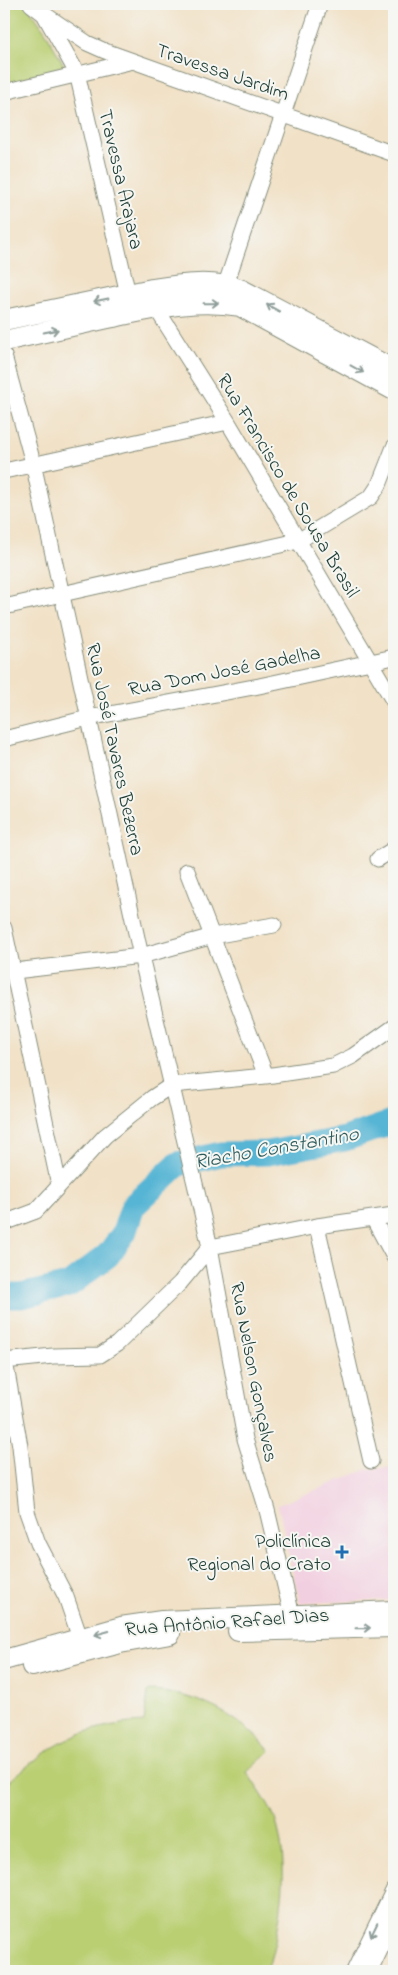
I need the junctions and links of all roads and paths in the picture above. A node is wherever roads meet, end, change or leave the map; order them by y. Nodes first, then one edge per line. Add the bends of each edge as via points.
1 (31, 4) edge
2 (320, 4) edge
3 (44, 14) junction
4 (134, 61) junction
5 (77, 73) junction
6 (4, 92) edge
7 (284, 114) junction
8 (394, 154) edge
9 (226, 284) junction
10 (128, 294) junction
11 (154, 298) junction
12 (4, 320) edge
13 (296, 328) junction
14 (4, 341) edge
15 (4, 356) edge
16 (394, 370) edge
17 (394, 390) edge
18 (228, 422) junction
19 (394, 447) edge
20 (32, 464) junction
21 (4, 471) edge
22 (298, 541) junction
23 (61, 594) junction
24 (4, 607) edge
25 (394, 657) edge
26 (371, 660) junction
27 (394, 702) edge
28 (88, 718) junction
29 (4, 739) edge
30 (394, 849) edge
31 (378, 859) dead end
32 (187, 871) dead end
33 (274, 925) dead end
34 (4, 928) edge
35 (213, 936) junction
36 (141, 956) junction
37 (9, 968) edge
38 (394, 1027) edge
39 (266, 1076) junction
40 (172, 1085) junction
41 (188, 1151) joint
42 (59, 1185) junction
43 (394, 1215) edge
44 (374, 1220) junction
45 (4, 1223) edge
46 (317, 1226) junction
47 (210, 1247) junction
48 (394, 1257) edge
49 (4, 1361) edge
50 (371, 1460) dead end
51 (394, 1612) edge
52 (294, 1622) junction
53 (394, 1627) edge
54 (80, 1638) junction
55 (39, 1658) junction
56 (4, 1660) edge
57 (4, 1674) edge
58 (394, 1889) edge
59 (394, 1921) edge
60 (354, 1971) edge
61 (370, 1971) edge

1 - 3 street, Travessa Jardim
2 - 7 street
3 - 4 street, Travessa Jardim via 86,43
3 - 5 street, Travessa Jardim
4 - 5 street
4 - 7 street, Travessa Jardim
5 - 6 street
5 - 10 street, Travessa Arajara
7 - 8 street, Travessa Jardim
7 - 9 street
9 - 11 main road via 177,285
13 -> 9 main road via 242,290
10 - 11 main road
10 -> 12 main road
11 -> 13 main road via 240,306
14 -> 11 main road
11 - 18 street, Rua Francisco de Sousa Brasil
13 - 16 main road
13 -> 17 main road
15 - 20 street, Rua José Tavares Bezerra
18 - 20 street
18 - 22 street, Rua Francisco de Sousa Brasil
19 - 22 street via 372,496
20 - 21 street
20 - 23 street, Rua José Tavares Bezerra
22 - 23 street
22 - 26 street, Rua Francisco de Sousa Brasil
23 - 24 street
23 - 28 street, Rua José Tavares Bezerra
25 - 26 street, Rua Dom José Gadelha
26 - 27 street, Rua Francisco de Sousa Brasil
26 - 28 street, Rua Dom José Gadelha via 259,686
28 - 29 street, Rua Dom José Gadelha
28 - 36 street, Rua José Tavares Bezerra
30 - 31 street
32 - 35 street
33 - 35 street
34 - 37 street
35 - 36 street
35 - 39 street
36 - 37 street
36 - 40 street, Rua José Tavares Bezerra
37 - 42 street
38 - 39 street via 334,1066
39 - 40 street
40 - 41 street, Rua José Tavares Bezerra
40 - 42 street via 105,1136
41 - 47 street, Rua Nelson Gonçalves
42 - 45 street via 36,1211
43 - 44 street
44 - 46 street
44 - 48 street
46 - 47 street
46 - 50 street
47 - 49 street via 173,1290 118,1344 100,1355
47 - 52 street, Rua Nelson Gonçalves via 245,1439 267,1510
49 - 54 street via 20,1446 27,1512 38,1543 66,1596
51 - 52 main road, Rua Antônio Rafael Dias
52 -> 53 main road, Rua Antônio Rafael Dias
52 -> 54 main road, Rua Antônio Rafael Dias via 162,1621
52 - 55 main road, Rua Antônio Rafael Dias via 154,1636
54 - 55 main road, Rua Antônio Rafael Dias
55 - 56 main road, Rua Antônio Rafael Dias
55 - 57 main road, Rua Antônio Rafael Dias
58 -> 60 street
59 - 61 street

